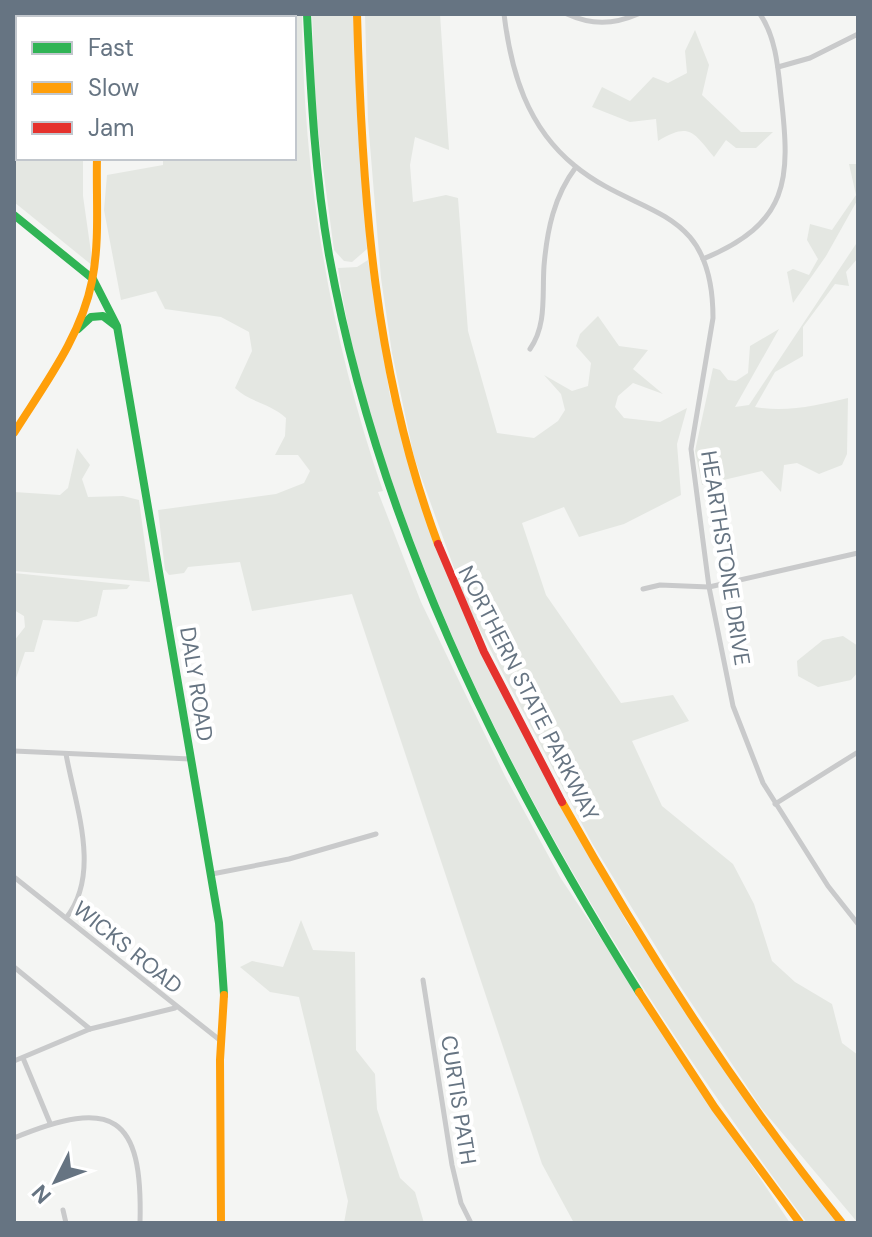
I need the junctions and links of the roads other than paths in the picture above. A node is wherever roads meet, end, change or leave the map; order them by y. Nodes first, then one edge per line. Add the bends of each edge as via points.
1 (307, 14) edge
2 (357, 14) edge
3 (504, 14) edge
4 (567, 14) edge
5 (638, 14) edge
6 (760, 14) edge
7 (858, 34) edge
8 (778, 67) junction
9 (97, 160) edge
10 (576, 167) junction
11 (14, 215) edge
12 (703, 259) junction
13 (93, 279) junction
14 (117, 326) junction
15 (75, 331) junction
16 (530, 349) dead end
17 (14, 433) edge
18 (858, 553) edge
19 (709, 587) junction
20 (643, 589) dead end
21 (14, 751) edge
22 (858, 752) edge
23 (66, 754) junction
24 (191, 759) junction
25 (775, 804) junction
26 (376, 834) dead end
27 (212, 874) junction
28 (14, 877) edge
29 (66, 918) junction
30 (858, 924) edge
31 (14, 967) edge
32 (423, 980) dead end
33 (176, 1007) junction
34 (90, 1029) junction
35 (222, 1042) junction
36 (23, 1058) junction
37 (14, 1061) edge
38 (50, 1123) junction
39 (14, 1138) edge
40 (63, 1210) dead end
41 (66, 1223) edge
42 (140, 1223) edge
43 (221, 1223) edge
44 (471, 1223) edge
45 (800, 1223) edge
46 (842, 1223) edge

1 - 45 main road, NORTHERN STATE PARKWAY via 316,165 339,310 372,440 428,598 490,731 598,926 683,1059
2 - 46 main road, NORTHERN STATE PARKWAY via 380,326 409,457 453,585 531,745 648,950 734,1082
3 - 10 street, HEARTHSTONE DRIVE via 522,97 544,133
4 - 5 street via 598,23
6 - 8 street
7 - 8 street
8 - 12 street via 787,157 779,195 753,231
9 - 13 main road
10 - 12 street, HEARTHSTONE DRIVE via 671,219
10 - 16 street via 551,219 541,334
11 - 13 main road
12 - 19 street, HEARTHSTONE DRIVE via 713,318 691,449
13 - 14 main road, DALY ROAD
13 - 15 main road
14 - 15 main road via 103,316 91,317
14 - 24 main road, DALY ROAD
15 - 17 main road
18 - 19 street
19 - 20 street
19 - 25 street, HEARTHSTONE DRIVE via 733,706
21 - 23 street
22 - 25 street
23 - 24 street
23 - 29 street via 85,880
24 - 27 main road, DALY ROAD
25 - 30 street, HEARTHSTONE DRIVE
26 - 27 street
27 - 35 main road, DALY ROAD via 224,964
28 - 29 street, WICKS ROAD
29 - 33 street, WICKS ROAD
31 - 34 street
32 - 44 street, CURTIS PATH via 452,1165
33 - 34 street
33 - 35 street, WICKS ROAD
34 - 36 street
35 - 43 main road, DALY ROAD
36 - 37 street
36 - 38 street
38 - 39 street
38 - 42 street via 89,1116 121,1129 137,1155
40 - 41 street

